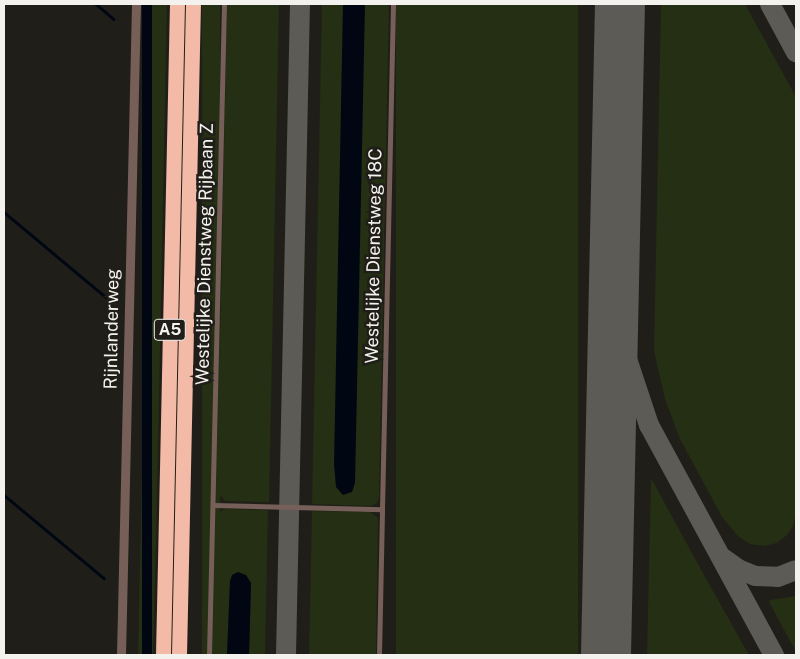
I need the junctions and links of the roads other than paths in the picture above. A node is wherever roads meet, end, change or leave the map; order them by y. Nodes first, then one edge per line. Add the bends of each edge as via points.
1 (136, 4) edge
2 (177, 4) edge
3 (193, 4) edge
4 (224, 4) edge
5 (393, 4) edge
6 (213, 505) junction
7 (382, 509) junction
8 (121, 655) edge
9 (163, 655) edge
10 (179, 655) edge
11 (209, 655) edge
12 (379, 655) edge

1 - 8 street, Rijnlanderweg
2 - 9 highway, A5
3 - 10 highway, A5
4 - 6 lane, Westelijke Dienstweg Rijbaan Z
5 - 7 lane, Westelijke Dienstweg 18C
6 - 7 lane
6 - 11 lane, Westelijke Dienstweg Rijbaan Z
7 - 12 lane, Westelijke Dienstweg 18C

